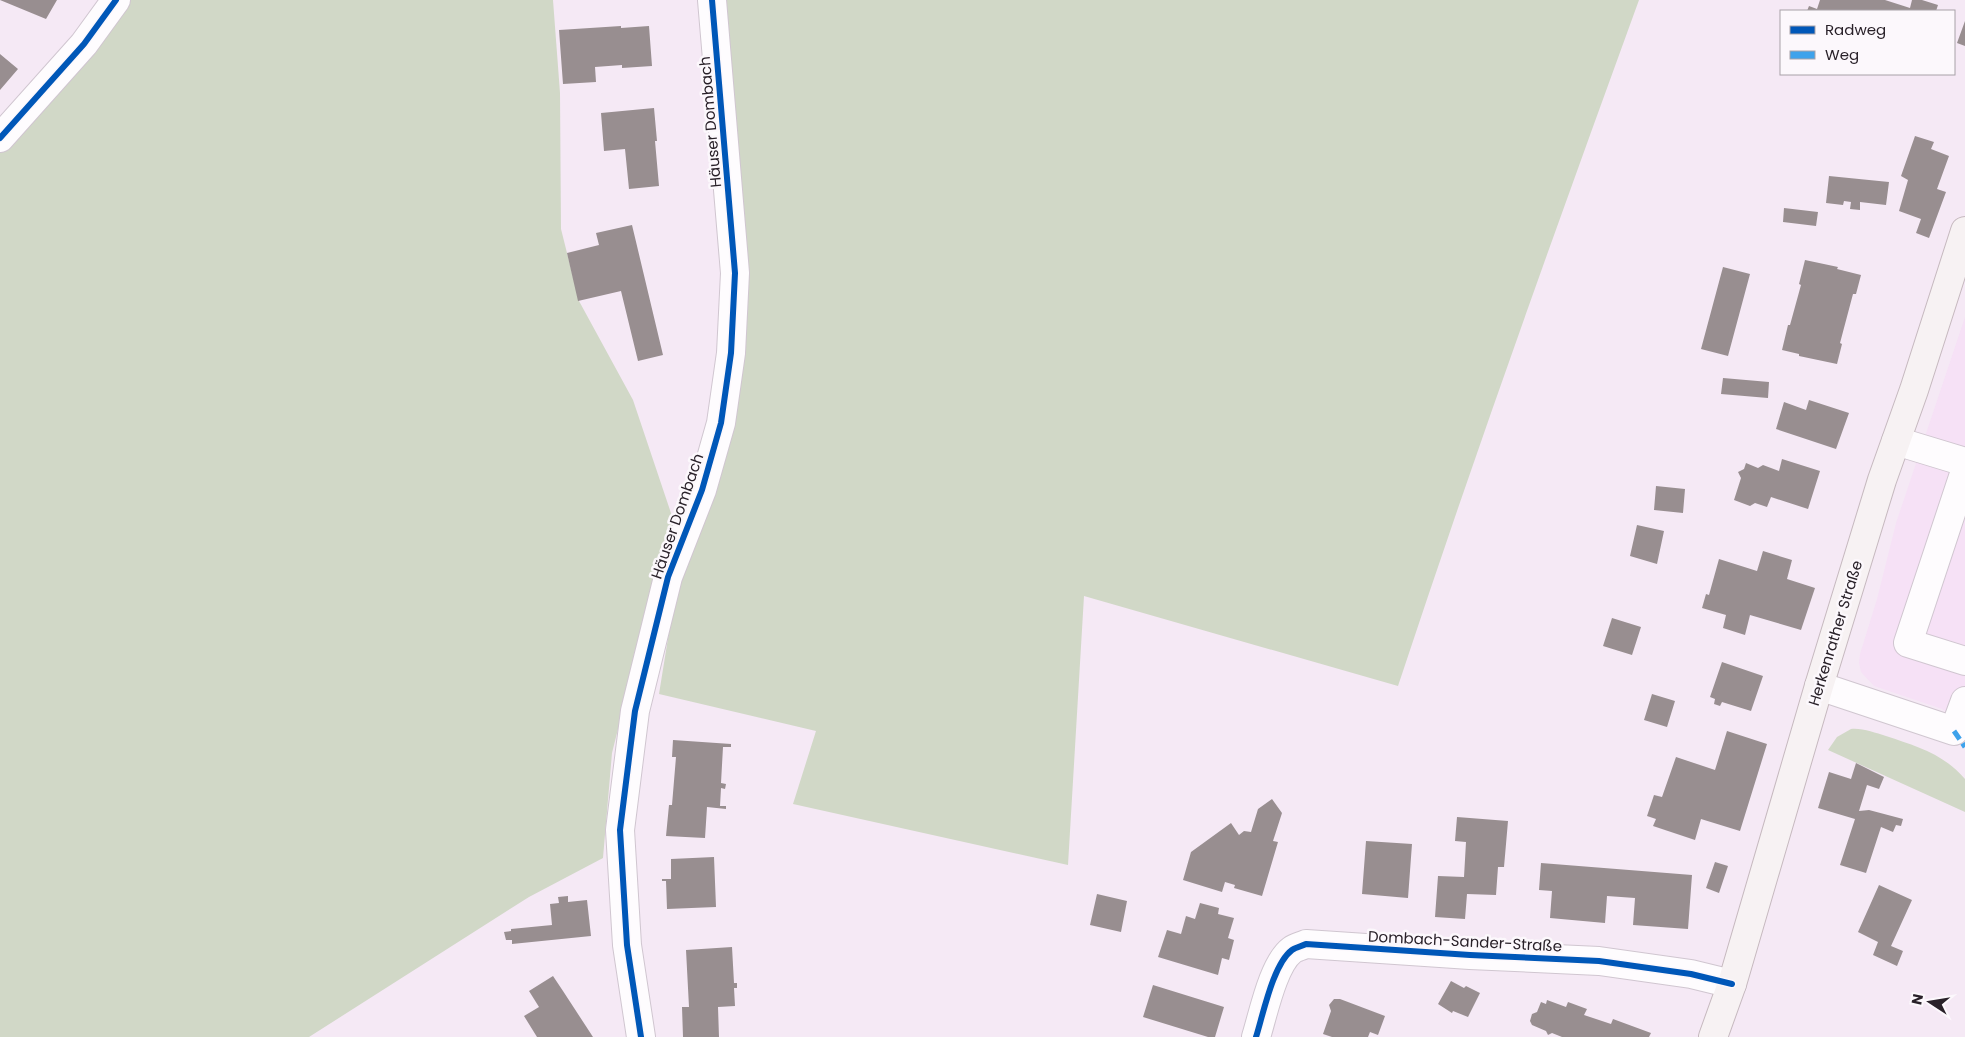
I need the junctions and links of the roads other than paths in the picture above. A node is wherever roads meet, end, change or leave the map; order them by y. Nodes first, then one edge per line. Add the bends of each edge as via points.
1 (116, 0) edge
2 (712, 0) edge
3 (0, 138) edge
4 (1965, 231) edge
5 (1896, 441) junction
6 (1965, 462) edge
7 (1965, 471) edge
8 (1965, 662) edge
9 (1819, 686) junction
10 (1965, 701) edge
11 (1732, 984) junction
12 (641, 1037) edge
13 (1256, 1037) edge
14 (1713, 1037) edge

1 - 3 street via 84,44
2 - 12 street, Häuser Dombach via 735,273 731,353 721,423 702,490 668,577 635,711 620,830 627,945
4 - 5 main road, Herkenrather Straße
5 - 6 street
5 - 9 main road, Herkenrather Straße
7 - 8 street via 1908,643
9 - 10 street via 1954,731
9 - 11 main road, Herkenrather Straße
11 - 13 street, Dombach-Sander-Straße via 1691,974 1599,961 1306,944 1293,949 1285,957 1273,980
11 - 14 main road, Herkenrather Straße

